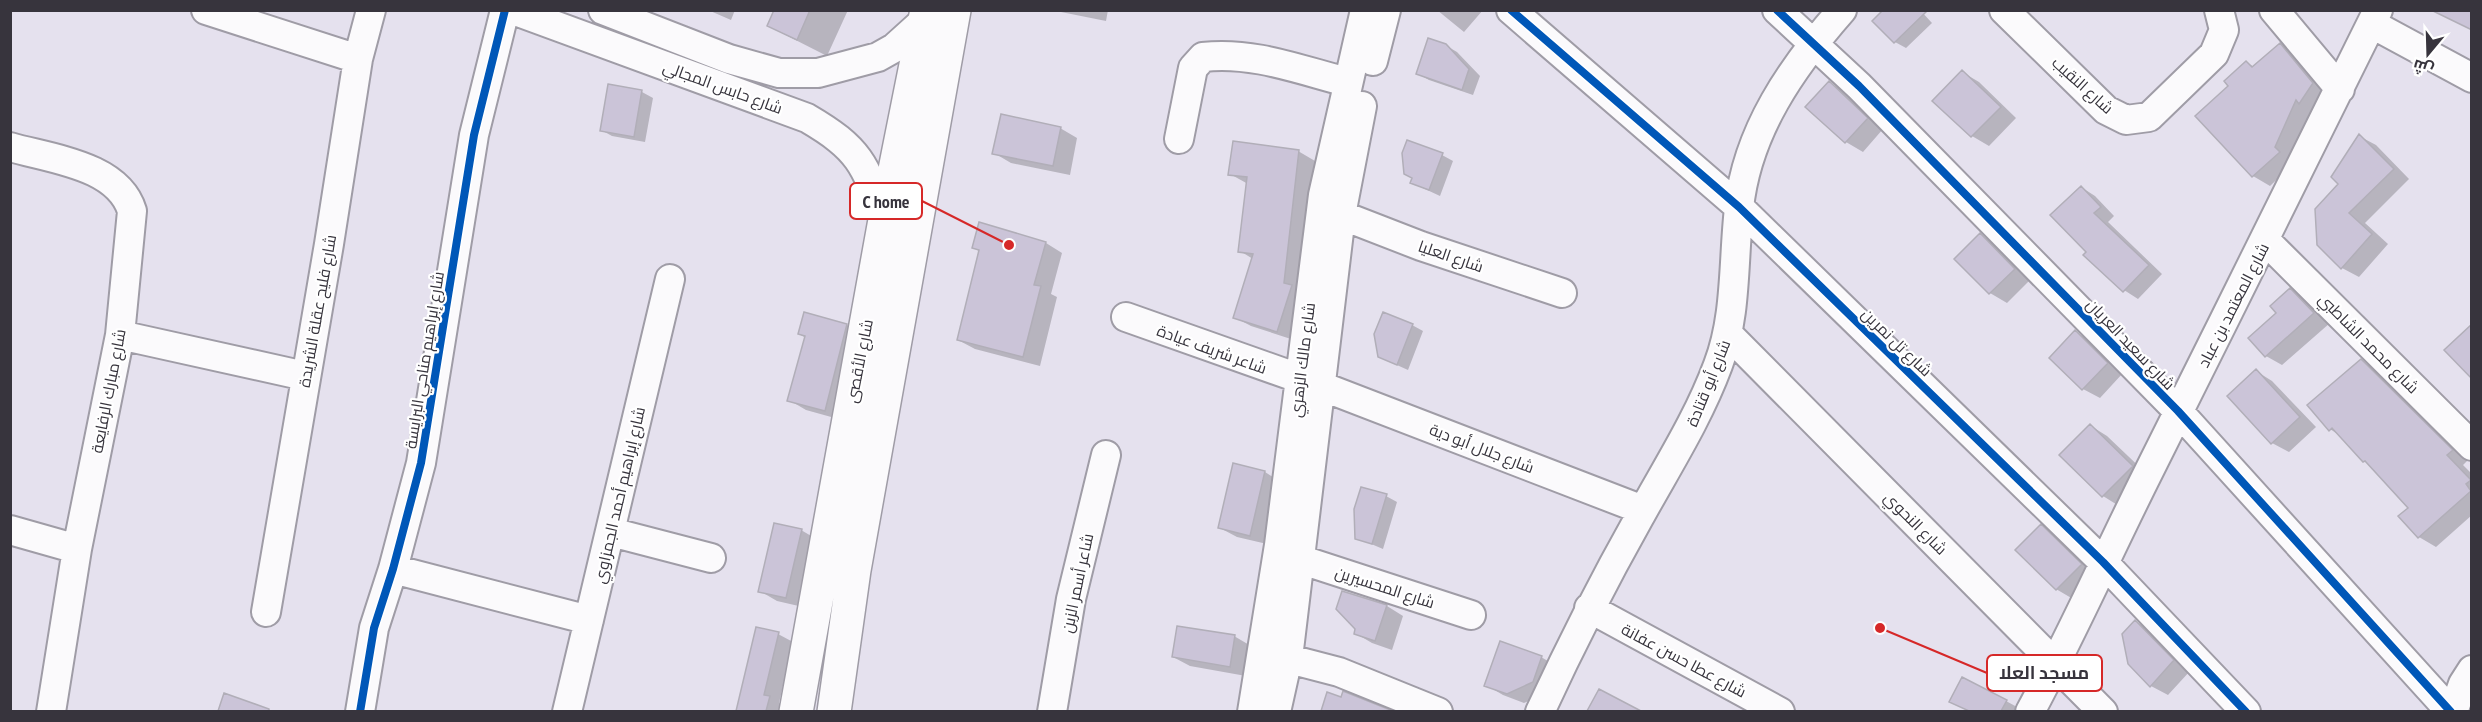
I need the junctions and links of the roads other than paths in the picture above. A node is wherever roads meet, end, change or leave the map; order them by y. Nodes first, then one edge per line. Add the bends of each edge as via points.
1 (206, 10) edge
2 (371, 10) edge
3 (505, 10) edge
4 (513, 10) edge
5 (603, 10) edge
6 (1365, 10) edge
7 (1386, 10) edge
8 (1511, 10) edge
9 (1777, 10) edge
10 (1842, 10) edge
11 (2004, 10) edge
12 (2219, 10) edge
13 (2274, 10) edge
14 (935, 14) edge
15 (2375, 17) edge
16 (1813, 43) junction
17 (358, 59) junction
18 (818, 74) junction
19 (2472, 78) edge
20 (1347, 82) junction
21 (2340, 89) junction
22 (807, 118) junction
23 (1179, 139) dead end
24 (10, 147) edge
25 (1739, 207) junction
26 (1341, 215) junction
27 (885, 220) junction
28 (2266, 241) junction
29 (670, 279) dead end
30 (1562, 293) dead end
31 (1126, 317) dead end
32 (1728, 334) junction
33 (120, 335) junction
34 (305, 376) junction
35 (1310, 383) junction
36 (2178, 411) junction
37 (2472, 446) edge
38 (1106, 455) dead end
39 (1643, 510) junction
40 (10, 530) edge
41 (611, 532) junction
42 (77, 549) junction
43 (711, 558) dead end
44 (1299, 559) junction
45 (2103, 562) junction
46 (393, 569) junction
47 (1589, 608) junction
48 (266, 612) dead end
49 (1471, 615) dead end
50 (589, 620) junction
51 (1275, 655) junction
52 (2056, 664) junction
53 (2472, 670) edge
54 (1339, 672) junction
55 (1277, 706) edge
56 (51, 711) edge
57 (360, 711) edge
58 (567, 711) edge
59 (796, 711) edge
60 (834, 711) edge
61 (1053, 711) edge
62 (1252, 711) edge
63 (1438, 711) edge
64 (1540, 711) edge
65 (1780, 711) edge
66 (2030, 711) edge
67 (2103, 711) edge
68 (2246, 711) edge
69 (2452, 711) edge

1 - 17 street
2 - 17 street, شارع فليح عقلة الشريدة
3 - 46 street, شارع إبراهيم مناحي البرايسة via 474,135 421,464
4 - 22 street, شارع حابس المجالي
5 - 18 street, شارع حابس المجالي via 729,60 779,72
6 - 20 street, شارع مالك الزهري
7 - 26 street, شارع مالك الزهري via 1365,89
8 - 25 street, شارع تل نمرين
9 - 16 street, شارع سعيد العريان
10 - 16 street, شارع أبو قتادة
11 - 12 street, شارع النقيب via 2106,110 2126,120 2149,117 2214,54 2224,30
13 - 21 street
14 - 18 street, شارع حابس المجالي via 878,57
14 - 27 main road, شارع الأقصى
14 - 60 main road, شارع الأقصى
15 - 19 street
15 - 21 street, شارع المعتمد بن عباد
16 - 25 street, شارع أبو قتادة via 1763,123
16 - 36 street, شارع سعيد العريان
17 - 34 street, شارع فليح عقلة الشريدة
18 - 22 street via 817,98
20 - 23 street via 1244,56 1203,57 1193,68
20 - 35 street, شارع مالك الزهري via 1323,195
21 - 28 street, شارع المعتمد بن عباد
22 - 27 street, شارع حابس المجالي via 844,141 857,157
24 - 33 street, شارع مبارك الرفايعة via 98,172 128,198 132,211
25 - 32 street, شارع أبو قتادة
25 - 45 street, شارع تل نمرين
26 - 30 street, شارع العليا
26 - 35 street, شارع مالك الزهري
27 - 59 main road, شارع الأقصى
28 - 36 street, شارع المعتمد بن عباد
28 - 37 street, شارع محمد الشاطبي
29 - 41 street, شارع إبراهيم أحمد الجمزاوي
31 - 35 street, شاعر شريف عيادة
32 - 39 street, شارع أبو قتادة via 1703,402
32 - 52 street, شارع النحوي
33 - 34 street
33 - 42 street, شارع مبارك الرفايعة
34 - 48 street, شارع فليح عقلة الشريدة
35 - 39 street, شارع جلال أبو دية
35 - 44 street, شارع مالك الزهري
35 - 51 street, شارع مالك الزهري via 1279,545
36 - 45 street, شارع المعتمد بن عباد
36 - 69 street, شارع سعيد العريان
38 - 61 street, شاعر أسمر الزبن via 1071,599
39 - 47 street, شارع أبو قتادة
40 - 42 street
41 - 43 street
41 - 50 street, شارع إبراهيم أحمد الجمزاوي
42 - 56 street, شارع مبارك الرفايعة
44 - 49 street, شارع المحسيرين
44 - 51 street, شارع مالك الزهري
45 - 52 street, شارع المعتمد بن عباد
45 - 68 street, شارع تل نمرين
46 - 50 street
46 - 57 street, شارع إبراهيم مناحي البرايسة via 374,628
47 - 64 street, شارع أبو قتادة
47 - 65 street, شارع عطا حسن عفانة
50 - 58 street, شارع إبراهيم أحمد الجمزاوي
51 - 54 street
51 - 55 street, شارع مالك الزهري
51 - 62 street, شارع مالك الزهري
52 - 66 street, شارع المعتمد بن عباد
52 - 67 street, شارع النحوي
53 - 69 street
54 - 55 street via 1297,689
54 - 63 street

